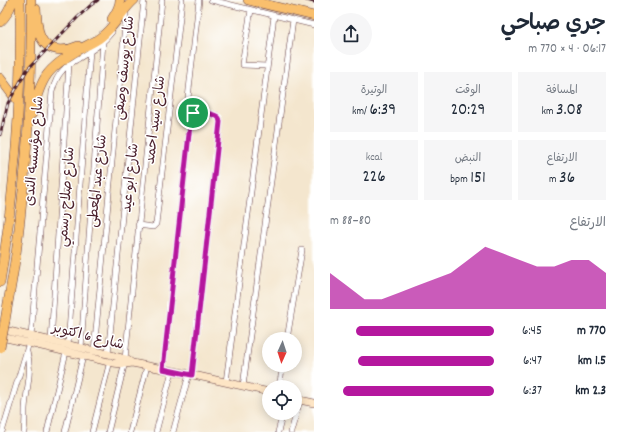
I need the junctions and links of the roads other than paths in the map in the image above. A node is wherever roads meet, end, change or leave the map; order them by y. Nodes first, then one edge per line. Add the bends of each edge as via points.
1 (13, 0) edge
2 (20, 0) edge
3 (31, 0) edge
4 (35, 0) edge
5 (120, 0) edge
6 (134, 0) edge
7 (141, 0) edge
8 (144, 0) edge
9 (162, 0) edge
10 (182, 0) edge
11 (199, 0) edge
12 (211, 0) edge
13 (248, 0) edge
14 (271, 0) edge
15 (251, 10) junction
16 (314, 10) edge
17 (126, 14) junction
18 (274, 16) junction
19 (314, 16) edge
20 (293, 20) junction
21 (0, 22) edge
22 (314, 25) edge
23 (103, 42) junction
24 (90, 51) junction
25 (69, 64) junction
26 (267, 66) junction
27 (0, 78) edge
28 (18, 104) junction
29 (32, 104) junction
30 (186, 116) dead end
31 (138, 225) junction
32 (302, 250) dead end
33 (0, 282) edge
34 (0, 329) edge
35 (288, 332) edge
36 (0, 336) edge
37 (30, 339) junction
38 (51, 341) junction
39 (0, 348) edge
40 (81, 348) junction
41 (67, 349) junction
42 (94, 351) junction
43 (27, 352) junction
44 (83, 356) junction
45 (109, 358) junction
46 (127, 361) junction
47 (147, 366) junction
48 (163, 369) junction
49 (172, 371) junction
50 (190, 374) junction
51 (226, 382) junction
52 (243, 386) junction
53 (262, 390) edge
54 (302, 400) edge
55 (314, 403) edge
56 (281, 420) edge
57 (293, 420) edge
58 (2, 432) edge
59 (24, 432) edge
60 (47, 432) edge
61 (65, 432) edge
62 (92, 432) edge
63 (108, 432) edge
64 (130, 432) edge
65 (156, 432) edge
66 (173, 432) edge
67 (278, 432) edge
68 (291, 432) edge

1 - 21 highway via 7,15
2 - 28 highway
3 - 29 highway
4 - 5 highway via 41,37 48,46 63,50 86,43 102,31 116,13
6 - 29 highway via 102,37 50,71
7 - 17 street, شارع مؤسسه الندى
8 - 45 street, شارع يوسف وصفى
9 - 31 street, شارع ابو عيد
10 - 31 street, شارع سيد احمد via 156,224
11 - 30 street
12 - 15 street
13 - 19 highway
14 - 16 highway
15 - 18 street
15 - 26 street via 242,64
17 - 23 street, شارع مؤسسه الندى
17 - 42 street, شارع عبد المعطى
18 - 20 street
18 - 26 street
20 - 22 street
20 - 52 street
23 - 24 street, شارع مؤسسه الندى
23 - 40 street
24 - 25 street, شارع مؤسسه الندى
24 - 41 street, شارع صلاح رسمي
25 - 37 street, شارع مؤسسه الندى via 58,76 52,92
25 - 38 street
26 - 51 street
27 - 28 highway
28 - 33 highway via 11,196
29 - 39 highway, bridge via 17,247
31 - 46 street, شارع ابو عيد
32 - 35 street
34 - 37 street, شارع 6 اكتوبر
36 - 37 street, شارع 6 اكتوبر
37 - 38 street, شارع 6 اكتوبر
37 - 41 street, شارع 6 اكتوبر
37 - 43 street, شارع مؤسسه الندى
38 - 41 street, شارع 6 اكتوبر
40 - 41 street, شارع 6 اكتوبر
40 - 42 street, شارع 6 اكتوبر
41 - 44 street, شارع 6 اكتوبر
41 - 60 street, شارع صلاح رسمي
42 - 45 street, شارع 6 اكتوبر
43 - 58 street, شارع مؤسسه الندى
43 - 59 street via 29,360
44 - 45 street, شارع 6 اكتوبر
44 - 61 street
45 - 46 street, شارع 6 اكتوبر
45 - 62 street, شارع يوسف وصفى
46 - 47 street, شارع 6 اكتوبر
46 - 63 street, شارع ابو عيد
47 - 48 street, شارع 6 اكتوبر
47 - 64 street
48 - 49 street, شارع 6 اكتوبر
48 - 50 street via 192,115 216,115 220,122
49 - 50 street, شارع 6 اكتوبر
49 - 65 street
50 - 51 street, شارع 6 اكتوبر
50 - 66 street
51 - 52 street, شارع 6 اكتوبر
52 - 53 street, شارع 6 اكتوبر
54 - 55 street
56 - 67 street
57 - 68 street

